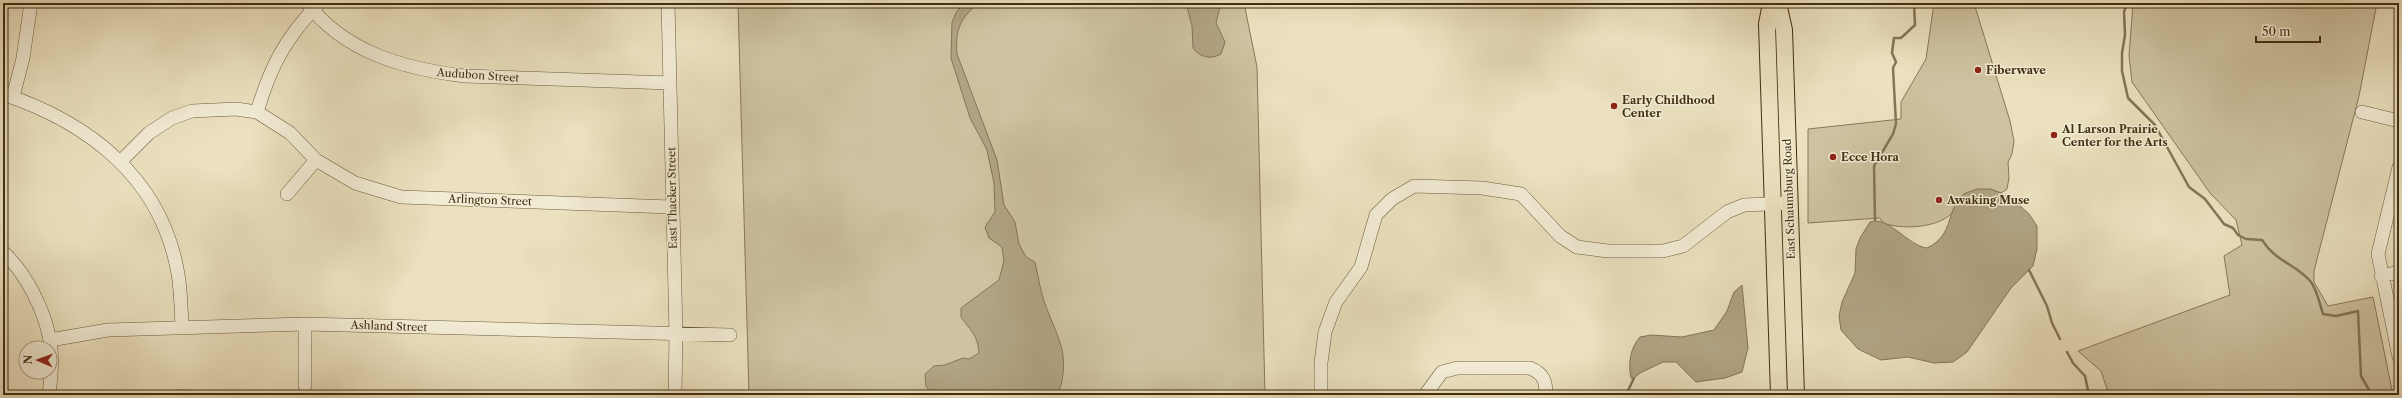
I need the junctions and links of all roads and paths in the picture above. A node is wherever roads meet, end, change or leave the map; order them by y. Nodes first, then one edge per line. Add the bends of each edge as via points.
1 (31, 3) edge
2 (668, 3) edge
3 (1771, 3) edge
4 (1778, 3) edge
5 (313, 5) edge
6 (670, 83) junction
7 (8, 95) edge
8 (258, 112) junction
9 (2362, 112) dead end
10 (2399, 121) edge
11 (316, 160) junction
12 (121, 161) junction
13 (2399, 167) edge
14 (287, 194) dead end
15 (1789, 203) junction
16 (1773, 204) junction
17 (671, 207) junction
18 (3, 252) edge
19 (2399, 272) edge
20 (2381, 276) junction
21 (305, 324) junction
22 (182, 326) junction
23 (676, 334) junction
24 (730, 334) dead end
25 (50, 340) joint
26 (2399, 357) edge
27 (50, 380) edge
28 (305, 386) dead end
29 (675, 393) dead end
30 (48, 395) edge
31 (1321, 395) edge
32 (1425, 395) edge
33 (1546, 395) edge
34 (1779, 395) edge
35 (1796, 395) edge

1 - 7 street via 23,58
2 - 6 street, East Thacker Street
3 - 16 main road, East Schaumburg Road via 1767,24
4 - 15 main road, East Schaumburg Road via 1784,30
5 - 6 street, Audubon Street via 342,36 370,53 399,64 432,72 465,76
5 - 8 street via 278,55
6 - 17 street, East Thacker Street
7 - 12 street via 58,115 91,135
8 - 11 street, Arlington Street via 290,133
8 - 12 street, Arlington Street via 211,109 192,111 172,118 149,133
9 - 10 street
11 - 14 street
11 - 17 street, Arlington Street via 355,184 402,197
12 - 22 street via 159,218 170,246 178,274
13 - 20 street via 2378,254
15 - 16 street
15 - 35 main road, East Schaumburg Road
16 - 31 street via 1744,205 1727,212 1683,246 1663,251 1608,250 1577,247 1560,236 1521,194 1482,188 1414,186 1392,198 1376,215 1361,267 1336,302 1325,332 1321,363
16 - 34 main road, East Schaumburg Road
17 - 23 street, East Thacker Street
18 - 25 street via 27,282
19 - 20 street
20 - 26 street
21 - 22 street, Ashland Street
21 - 23 street, Ashland Street
21 - 28 street
22 - 25 street, Ashland Street via 108,330
23 - 24 street, Ashland Street
23 - 29 street, East Thacker Street
27 - 30 street
32 - 33 street via 1442,372 1457,368 1530,368 1540,372 1546,382

